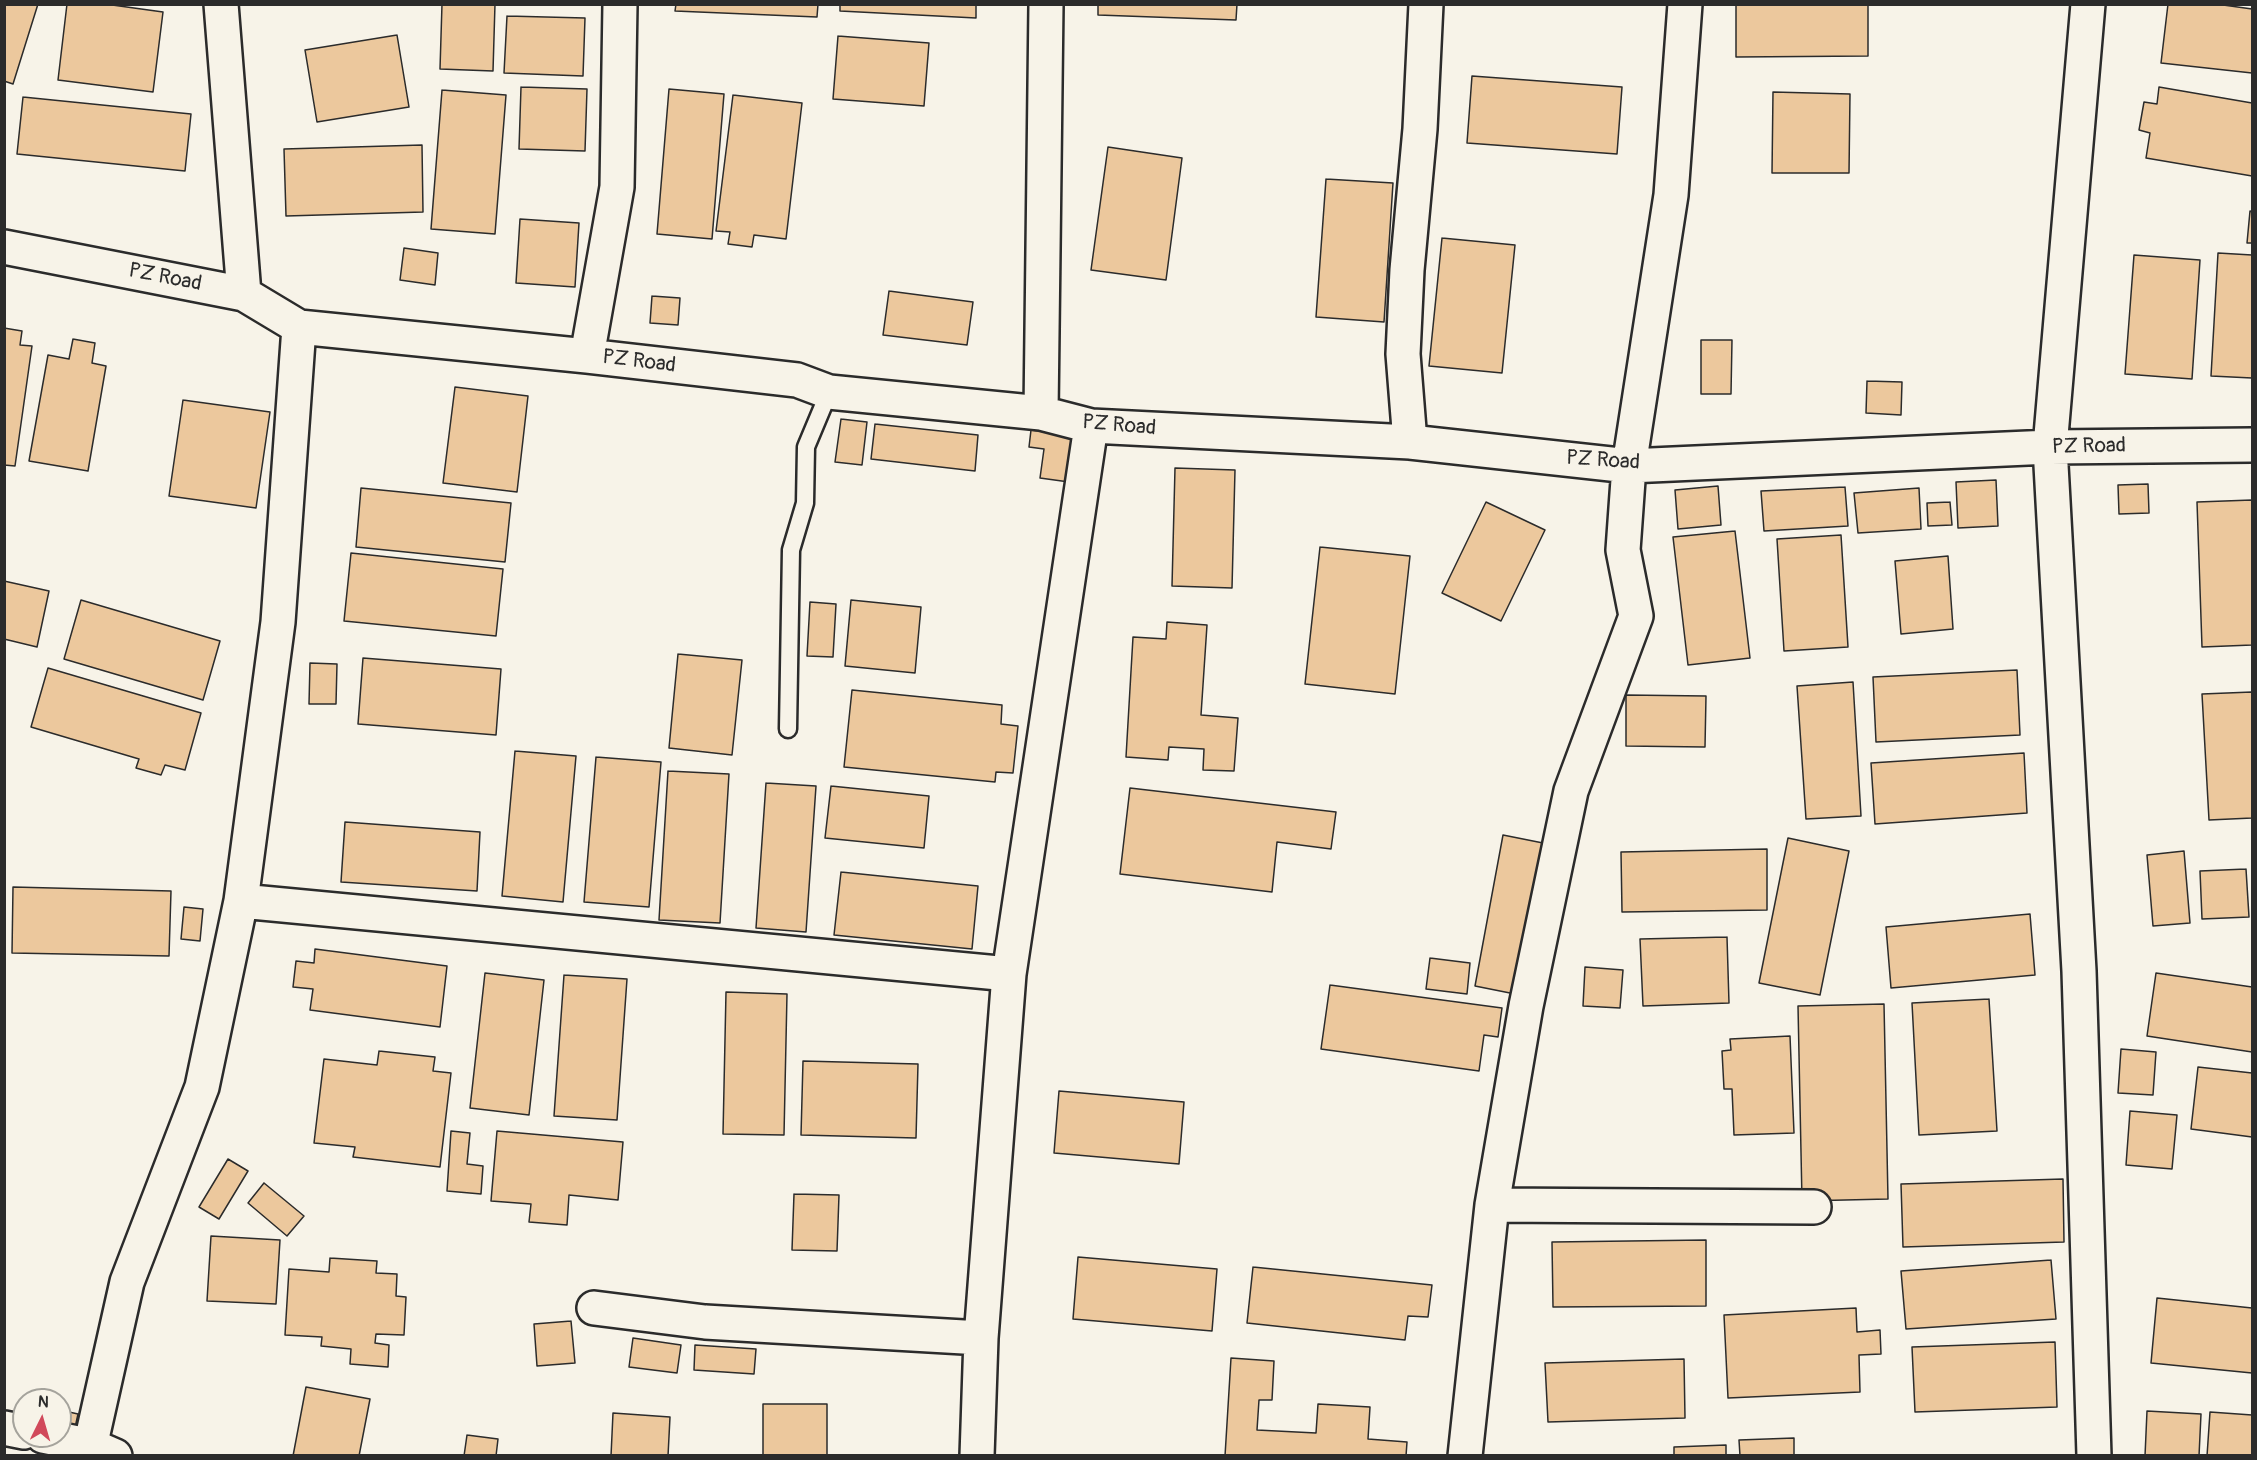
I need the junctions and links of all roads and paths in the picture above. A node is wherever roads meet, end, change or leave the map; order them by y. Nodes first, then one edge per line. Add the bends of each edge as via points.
1 (221, 4) edge
2 (620, 4) edge
3 (1046, 4) edge
4 (1426, 4) edge
5 (1685, 4) edge
6 (2088, 4) edge
7 (4, 247) edge
8 (244, 294) junction
9 (299, 327) junction
10 (587, 356) junction
11 (828, 392) junction
12 (1041, 413) junction
13 (1091, 426) junction
14 (1410, 442) junction
15 (2253, 445) edge
16 (2050, 447) junction
17 (1629, 466) junction
18 (788, 729) dead end
19 (241, 901) junction
20 (1009, 974) junction
21 (1492, 1205) junction
22 (1814, 1207) dead end
23 (594, 1308) dead end
24 (981, 1338) junction
25 (72, 1444) edge
26 (98, 1452) edge
27 (977, 1455) edge
28 (1465, 1455) edge
29 (2094, 1455) edge

1 - 8 street
2 - 10 street via 617,187
3 - 12 street
4 - 14 street via 1403,354
5 - 17 street via 1671,195
6 - 16 street
7 - 8 street, PZ Road
8 - 9 street, PZ Road
9 - 10 street, PZ Road
9 - 19 street via 278,622
10 - 11 street, PZ Road via 797,380
11 - 12 street, PZ Road
11 - 18 lane via 806,447 805,503 791,550
12 - 13 street, PZ Road
13 - 14 street, PZ Road
13 - 20 street
14 - 17 street, PZ Road
15 - 16 street, PZ Road
16 - 17 street, PZ Road
16 - 29 street via 2079,971
17 - 21 street via 1623,550 1636,616 1570,791 1526,1006
19 - 20 street
19 - 26 street via 202,1087 127,1282
20 - 24 street
21 - 22 street
21 - 28 street
23 - 24 street via 705,1322
24 - 27 street
25 - 26 street

